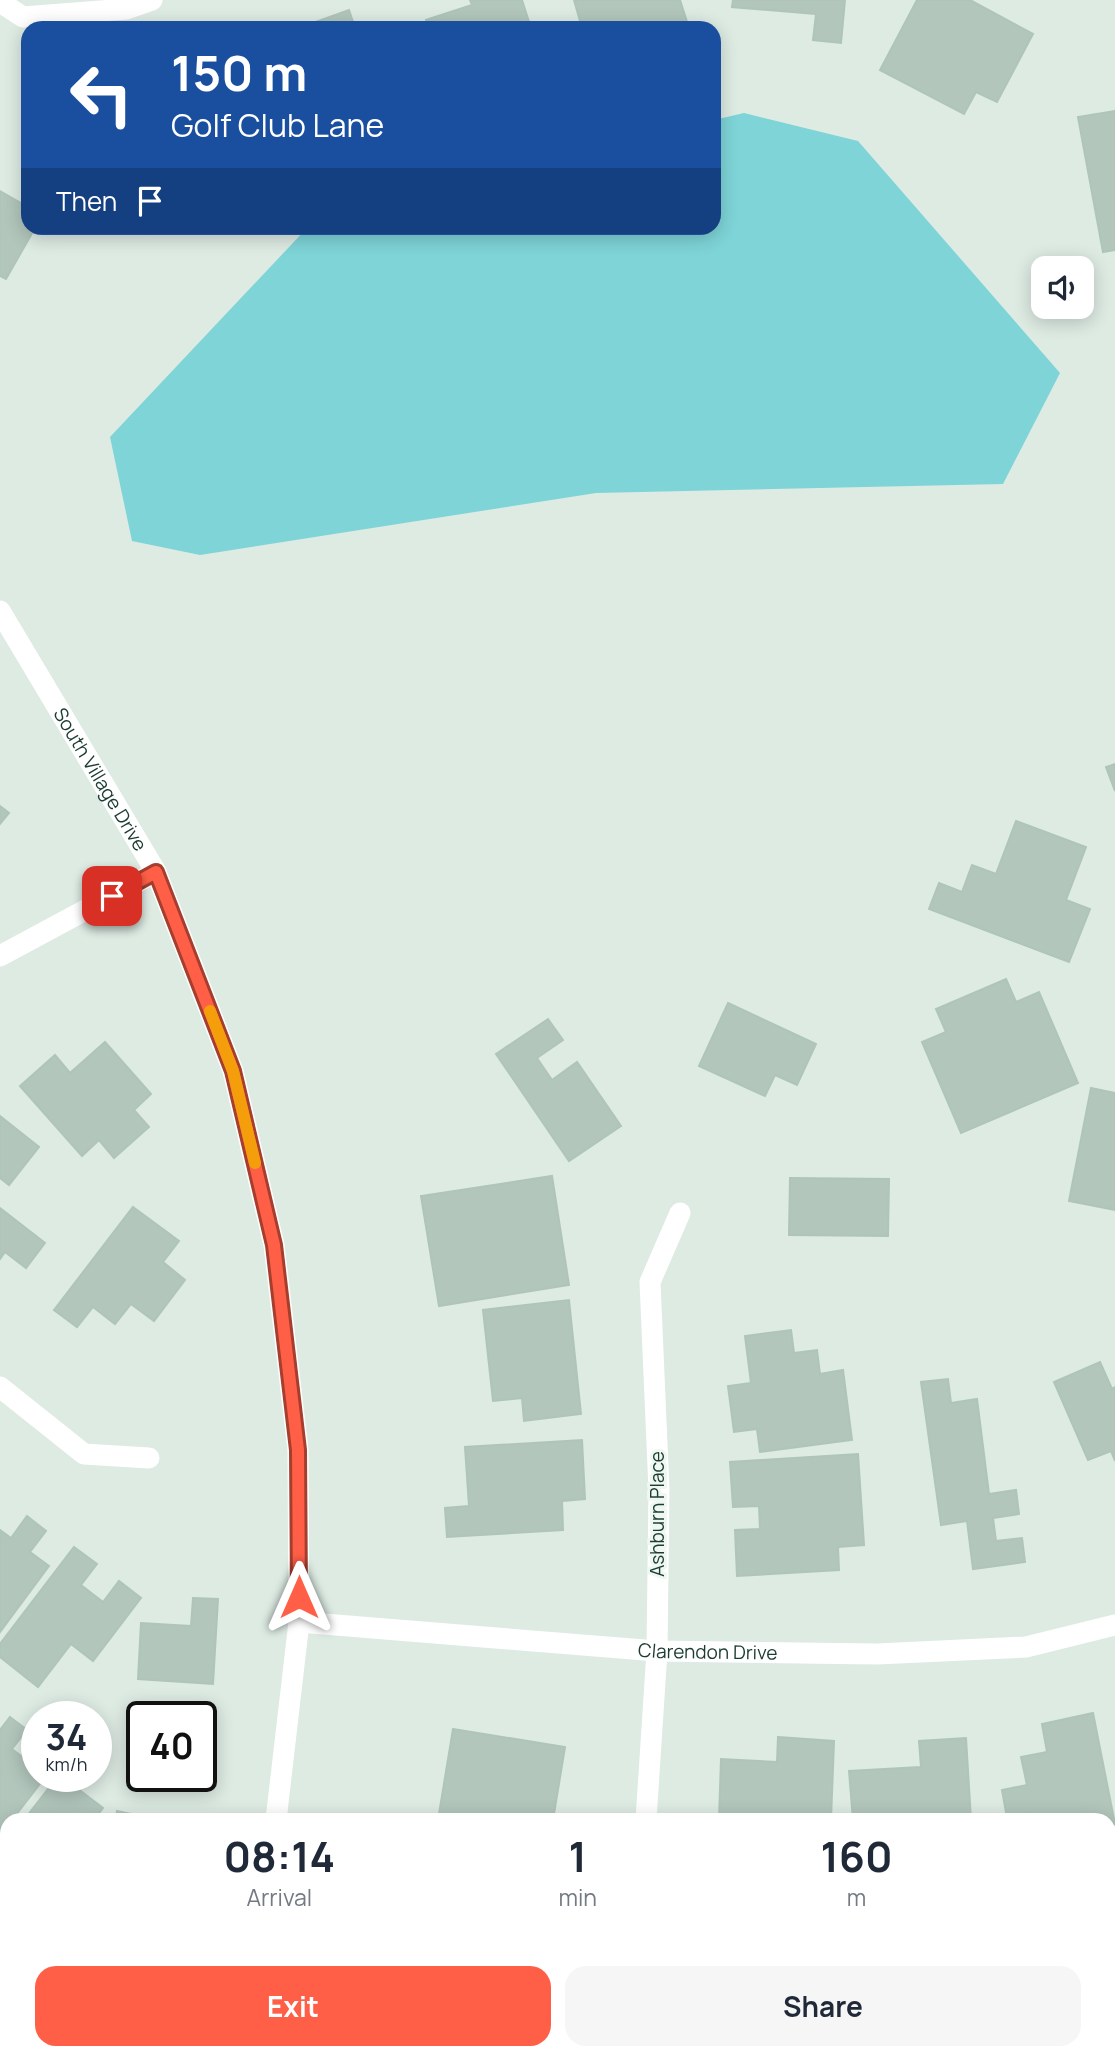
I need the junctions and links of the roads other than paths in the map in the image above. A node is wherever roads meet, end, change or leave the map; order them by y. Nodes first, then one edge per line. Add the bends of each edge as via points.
1 (152, 0) edge
2 (0, 2) edge
3 (0, 611) edge
4 (156, 872) junction
5 (0, 956) edge
6 (680, 1213) dead end
7 (0, 1387) edge
8 (149, 1458) dead end
9 (299, 1622) junction
10 (1115, 1625) edge
11 (657, 1651) junction
12 (277, 1813) edge
13 (646, 1813) edge

1 - 2 street via 126,9 23,18
3 - 4 street, South Village Drive
4 - 5 street
4 - 9 street, South Village Drive via 233,1071 274,1245 298,1450
6 - 11 street, Ashburn Place via 650,1282 659,1490
7 - 8 street via 84,1454
9 - 11 street, Clarendon Drive
9 - 12 street, South Village Drive
10 - 11 street, Clarendon Drive via 1026,1647 877,1654
11 - 13 street, Ashburn Place

